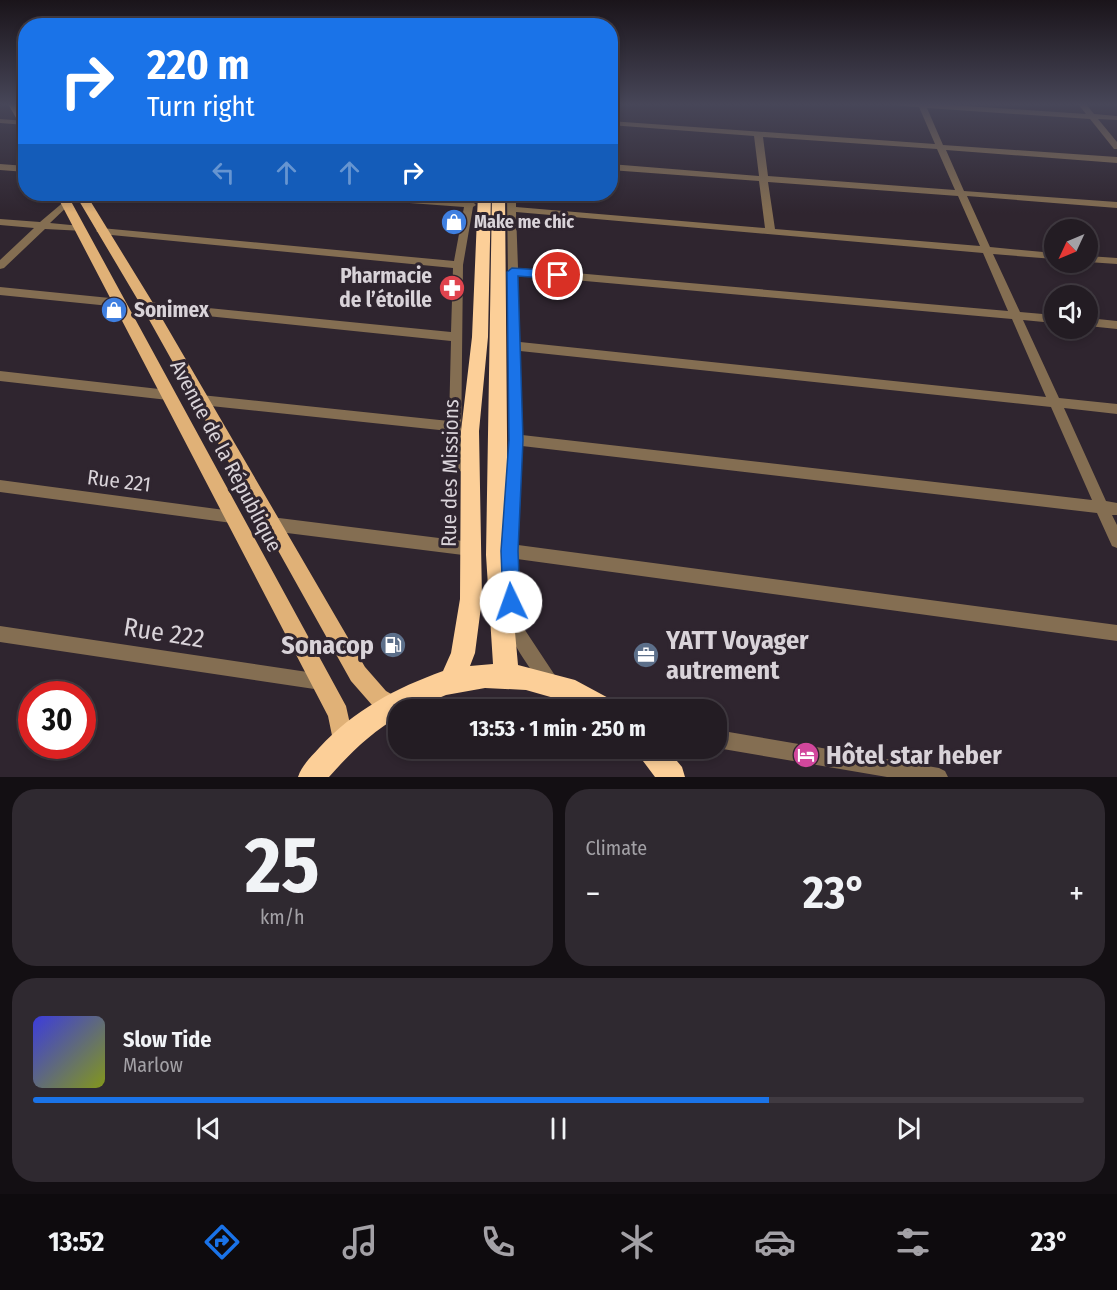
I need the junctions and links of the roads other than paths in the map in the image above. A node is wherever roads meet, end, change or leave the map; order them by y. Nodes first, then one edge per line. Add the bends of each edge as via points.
1 (759, 140) edge
2 (860, 140) edge
3 (937, 140) edge
4 (940, 146) junction
5 (1117, 160) edge
6 (0, 167) edge
7 (18, 168) edge
8 (618, 168) edge
9 (764, 179) junction
10 (962, 194) junction
11 (65, 201) edge
12 (70, 201) edge
13 (73, 201) edge
14 (475, 201) edge
15 (476, 201) edge
16 (506, 201) edge
17 (1117, 205) edge
18 (0, 222) edge
19 (42, 226) junction
20 (81, 230) junction
21 (101, 231) junction
22 (770, 231) junction
23 (986, 250) junction
24 (1044, 255) edge
25 (1098, 260) edge
26 (1117, 261) edge
27 (458, 265) junction
28 (0, 266) edge
29 (512, 272) junction
30 (0, 291) edge
31 (120, 303) junction
32 (148, 306) junction
33 (1016, 316) junction
34 (1044, 318) edge
35 (1098, 323) edge
36 (1117, 325) edge
37 (456, 337) junction
38 (513, 346) junction
39 (0, 376) edge
40 (168, 395) junction
41 (201, 400) junction
42 (1055, 402) junction
43 (1117, 409) edge
44 (456, 427) junction
45 (516, 440) junction
46 (469, 470) junction
47 (0, 486) edge
48 (1102, 507) junction
49 (1117, 509) edge
50 (232, 517) junction
51 (271, 524) junction
52 (1117, 541) edge
53 (471, 549) junction
54 (510, 551) junction
55 (1117, 633) edge
56 (0, 634) edge
57 (507, 675) junction
58 (452, 680) junction
59 (321, 682) junction
60 (550, 683) junction
61 (403, 699) edge
62 (587, 699) edge
63 (388, 703) edge
64 (388, 707) edge
65 (343, 742) junction
66 (727, 742) edge
67 (660, 759) edge
68 (311, 777) edge
69 (672, 777) edge
70 (939, 777) edge

1 - 9 street
2 - 4 street
3 - 4 street
4 - 5 street
4 - 10 street
6 - 7 street
8 - 9 street
9 - 10 street
9 - 22 street
10 - 17 street
10 - 23 street
11 - 19 street
12 - 20 main road, Avenue de la République
13 - 21 main road, Avenue de la République
14 - 27 street
15 - 46 highway, Rue des Missions via 480,337
16 - 22 street
16 - 29 street
16 - 57 highway via 497,555
18 - 19 street
19 - 20 street
19 - 28 street
20 - 31 main road, Avenue de la République
21 - 27 street
21 - 32 main road, Avenue de la République
22 - 23 street
23 - 24 street
23 - 33 street
25 - 26 street
27 - 37 street
29 - 33 street
29 - 38 street
30 - 31 street
31 - 40 main road, Avenue de la République
32 - 37 street
32 - 41 main road, Avenue de la République
33 - 34 street
33 - 42 street
35 - 36 street
37 - 44 street
38 - 42 street
38 - 45 street
39 - 40 street
40 - 50 main road, Avenue de la République
41 - 44 street
41 - 51 main road, Avenue de la République
42 - 43 street
42 - 48 street
44 - 46 street via 456,460
45 - 48 street
45 - 54 street
46 - 53 highway, Rue des Missions
47 - 50 street, Rue 221
48 - 49 street
48 - 52 street
50 - 59 main road, Avenue de la République
51 - 53 street
51 - 63 main road, Avenue de la République via 358,674
53 - 58 highway, Rue des Missions via 468,626
54 - 55 street
54 - 60 street via 514,627
56 - 59 street, Rue 222
57 - 58 highway
57 - 60 highway
58 - 61 highway
59 - 65 main road, Avenue de la République via 338,714
60 - 62 highway
64 - 65 highway
65 - 68 highway
66 - 70 street
67 - 69 highway

